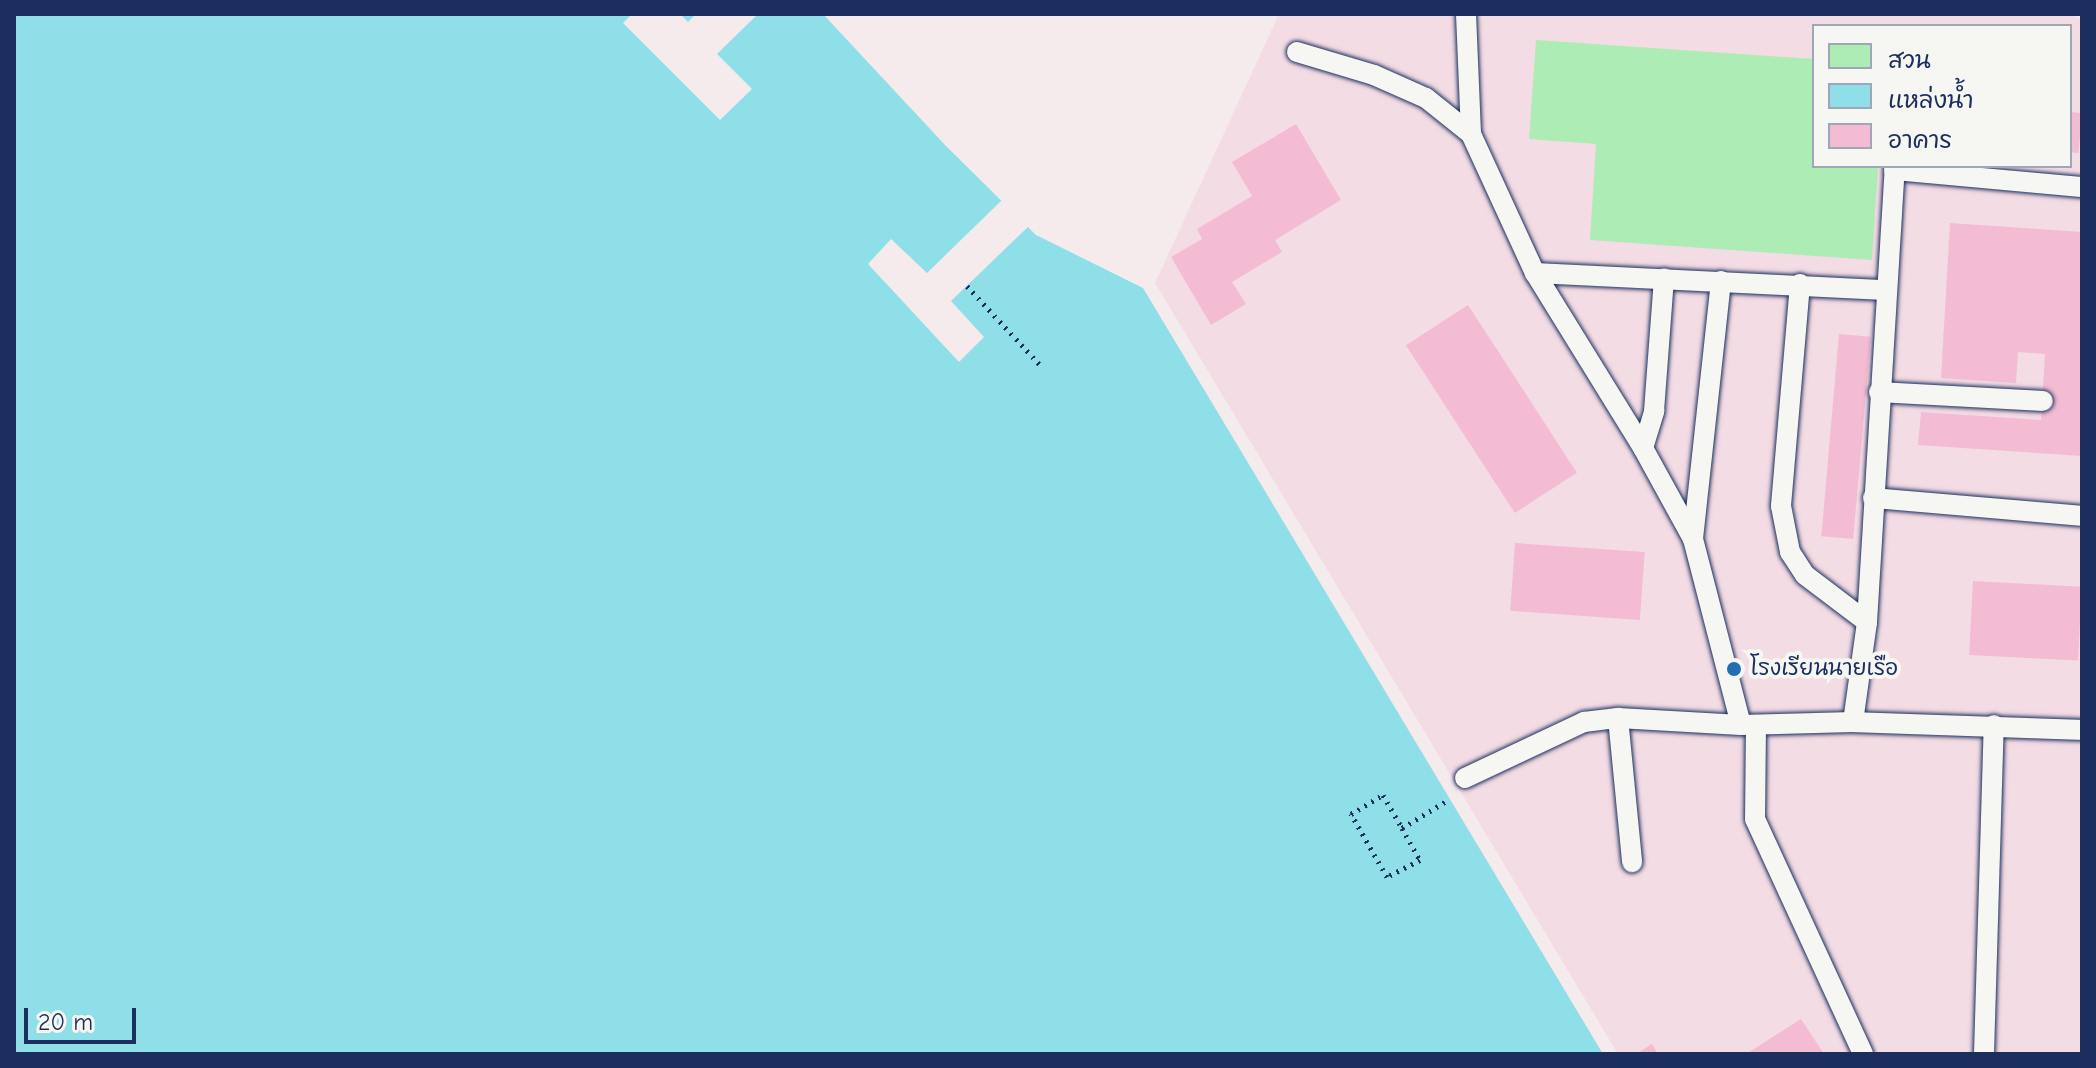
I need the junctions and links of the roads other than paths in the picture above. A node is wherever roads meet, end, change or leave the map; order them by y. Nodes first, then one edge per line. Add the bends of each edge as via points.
1 (1466, 14) edge
2 (1297, 52) dead end
3 (1471, 134) junction
4 (1894, 168) edge
5 (2082, 187) edge
6 (1535, 273) junction
7 (1664, 278) junction
8 (1721, 281) junction
9 (1800, 284) junction
10 (1886, 290) junction
11 (1879, 392) junction
12 (2043, 401) dead end
13 (1643, 448) junction
14 (1873, 498) junction
15 (2082, 516) edge
16 (1693, 539) junction
17 (1867, 622) junction
18 (1618, 718) junction
19 (1853, 722) junction
20 (1749, 725) junction
21 (1994, 725) junction
22 (2082, 730) edge
23 (1465, 778) dead end
24 (1632, 862) dead end
25 (1863, 1054) edge
26 (1984, 1054) edge

1 - 3 lane
2 - 3 lane via 1374,75 1426,98
3 - 6 lane
4 - 5 lane
4 - 10 lane
6 - 7 lane
6 - 13 lane
7 - 8 lane
7 - 13 lane via 1654,411
8 - 9 lane
8 - 16 lane
9 - 10 lane
9 - 17 lane via 1781,506 1790,552 1805,575
10 - 11 lane
11 - 12 lane
11 - 14 lane
13 - 16 lane
14 - 15 lane
14 - 17 lane
16 - 20 lane
17 - 19 lane
18 - 20 lane
18 - 23 lane via 1584,722
18 - 24 lane
19 - 20 lane
19 - 21 lane
20 - 25 lane via 1755,819
21 - 22 lane
21 - 26 lane

